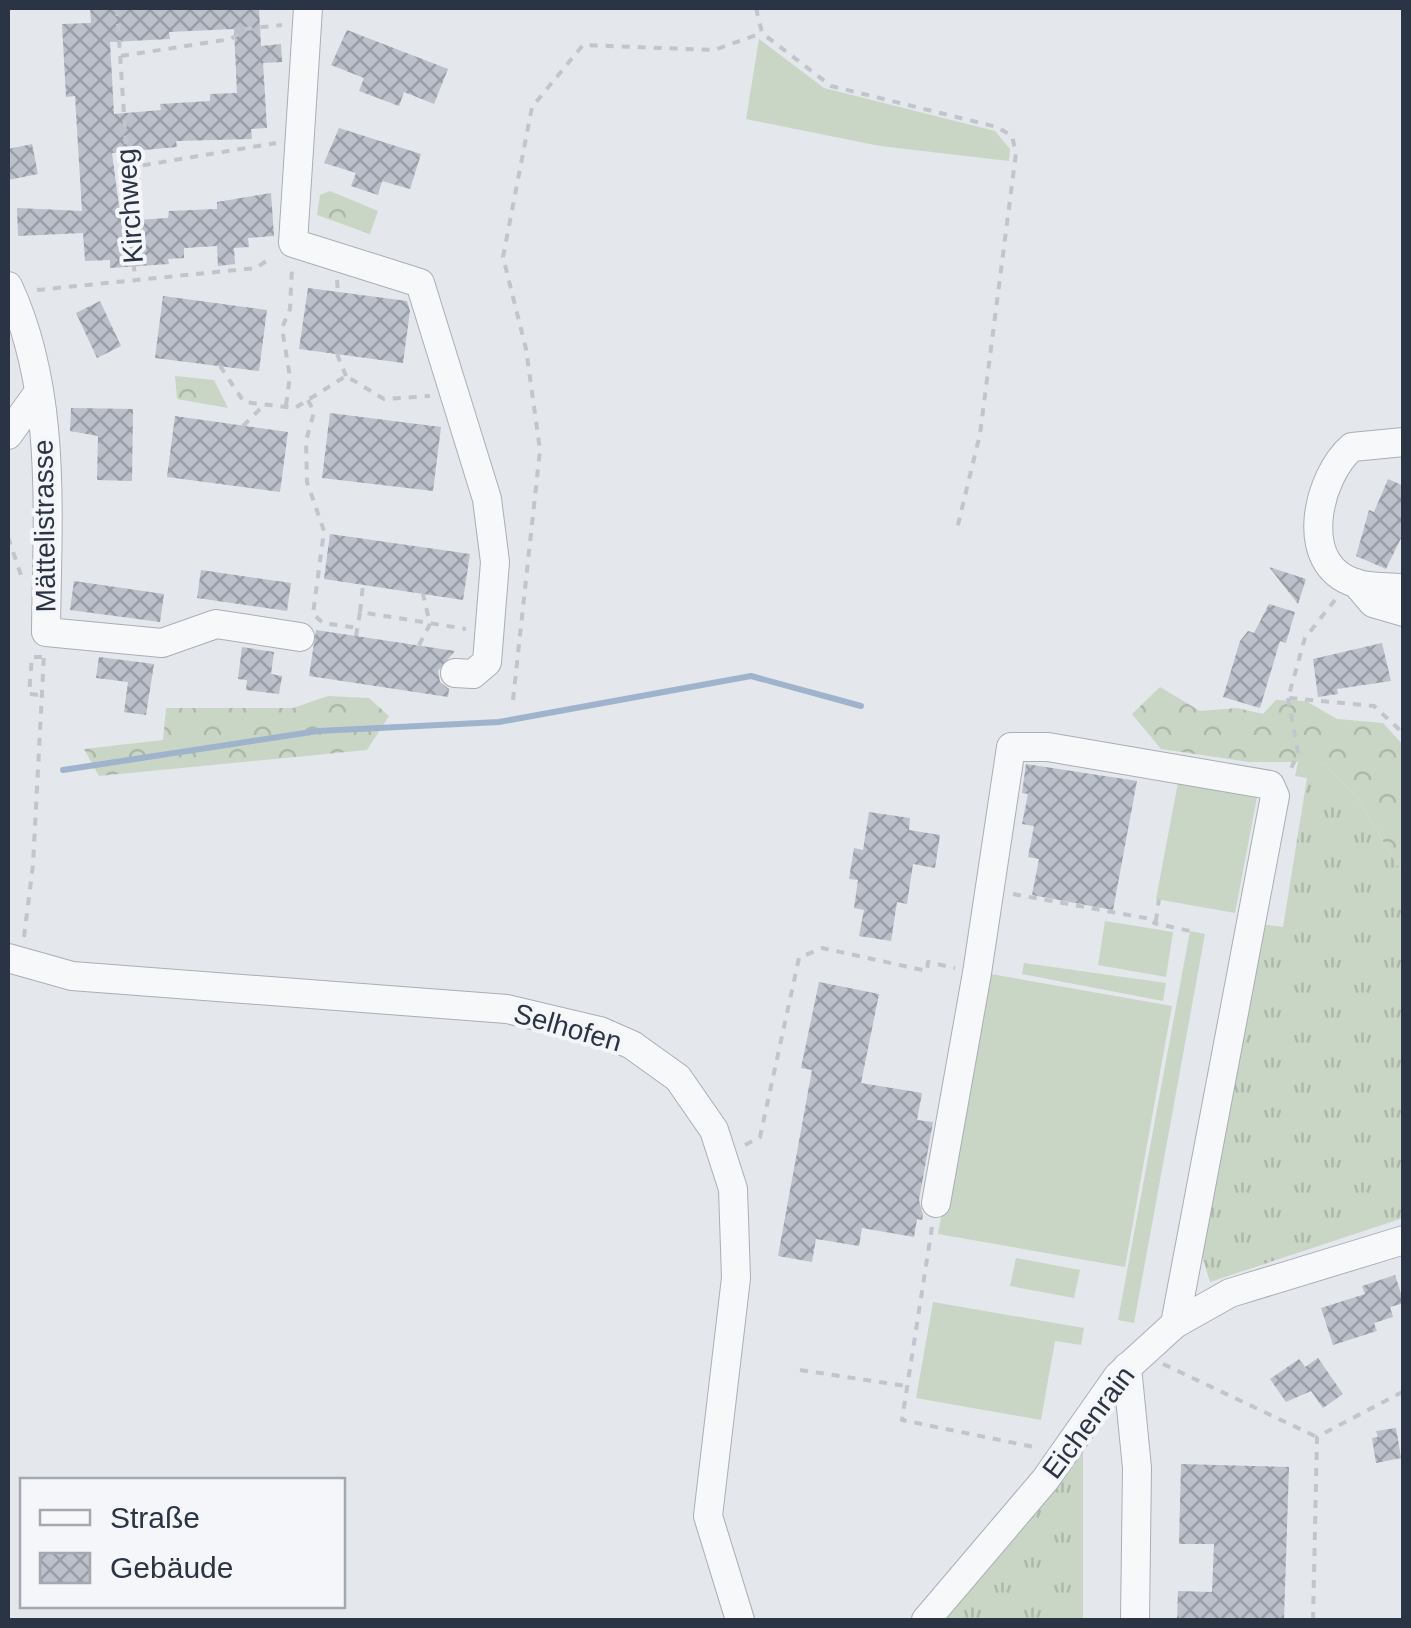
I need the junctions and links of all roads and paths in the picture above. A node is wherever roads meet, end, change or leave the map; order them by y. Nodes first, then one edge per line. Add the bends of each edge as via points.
1 (117, 8) edge
2 (756, 8) edge
3 (307, 15) edge
4 (762, 33) junction
5 (120, 56) junction
6 (300, 140) junction
7 (126, 168) junction
8 (293, 243) junction
9 (135, 280) junction
10 (9, 290) edge
11 (338, 354) dead end
12 (220, 366) dead end
13 (346, 376) junction
14 (38, 393) junction
15 (454, 394) junction
16 (308, 400) junction
17 (265, 404) junction
18 (286, 407) junction
19 (243, 426) dead end
20 (8, 436) edge
21 (1404, 442) edge
22 (957, 529) dead end
23 (1354, 583) junction
24 (364, 585) dead end
25 (1404, 588) edge
26 (423, 594) dead end
27 (360, 612) junction
28 (1404, 612) edge
29 (430, 624) junction
30 (358, 628) junction
31 (490, 632) junction
32 (300, 636) dead end
33 (356, 636) dead end
34 (45, 644) junction
35 (418, 645) dead end
36 (455, 672) dead end
37 (42, 695) junction
38 (1288, 698) junction
39 (513, 700) dead end
40 (1404, 734) edge
41 (1270, 786) junction
42 (989, 889) junction
43 (1159, 900) dead end
44 (1156, 920) junction
45 (1190, 931) dead end
46 (15, 947) edge
47 (977, 973) junction
48 (720, 1143) junction
49 (936, 1203) joint
50 (1404, 1240) edge
51 (1175, 1324) junction
52 (1133, 1361) junction
53 (800, 1370) dead end
54 (906, 1386) junction
55 (1404, 1391) edge
56 (1317, 1437) junction
57 (1063, 1453) junction
58 (740, 1620) edge
59 (926, 1620) edge
60 (1136, 1620) edge
61 (1313, 1620) edge

1 - 5 path, Kirchweg
2 - 4 path
3 - 5 path via 244,28 231,38
3 - 6 street via 293,52
4 - 22 path via 831,86 1012,136 1016,153 980,434
4 - 39 path via 714,50 582,44 532,107 503,257 526,349 540,450
5 - 7 path, Kirchweg
6 - 7 path
6 - 8 street
7 - 9 path, Kirchweg
8 - 9 path via 256,268
8 - 15 street via 420,283
8 - 18 path via 290,309 282,328 290,377
9 - 10 path, Kirchweg
10 - 14 street, Mättelistrasse
11 - 13 path
12 - 17 path via 244,402
13 - 15 path via 384,399
13 - 16 path
14 - 20 street
14 - 34 street, Mättelistrasse via 48,477
15 - 31 street via 487,499 496,562
16 - 18 path
16 - 30 path via 314,412 306,441 307,482 324,532 313,614 323,623
17 - 18 path
17 - 19 path
21 - 23 street via 1352,447 1324,483 1324,553
23 - 25 street
23 - 28 street via 1373,603
23 - 38 path via 1305,638
24 - 27 path
26 - 29 path
27 - 29 path
27 - 30 path
29 - 31 path
29 - 35 path
30 - 33 path
31 - 36 street via 481,670
32 - 34 street, Mättelistrasse via 216,624 162,643
34 - 37 path
34 - 37 path via 32,657 29,694
37 - 46 path via 33,865
38 - 40 path via 1374,706
38 - 41 path via 1298,753 1289,775
41 - 42 street via 1048,747 1011,747
41 - 51 street via 1275,796
42 - 44 path
42 - 47 street
43 - 44 path
44 - 45 path
46 - 48 street, Selhofen via 72,976 413,998 553,1017 600,1031 656,1060 699,1102
47 - 48 path via 928,962 927,971 822,948 799,958 760,1137 747,1145
47 - 49 street
48 - 58 street, Selhofen via 733,1189 736,1278 708,1516
49 - 54 path
50 - 51 street, Eichenrain via 1230,1293
51 - 52 street, Eichenrain
52 - 56 path
52 - 57 street, Eichenrain
52 - 60 street
53 - 54 path
54 - 57 path via 902,1420
55 - 56 path
56 - 61 path
57 - 59 street, Eichenrain

